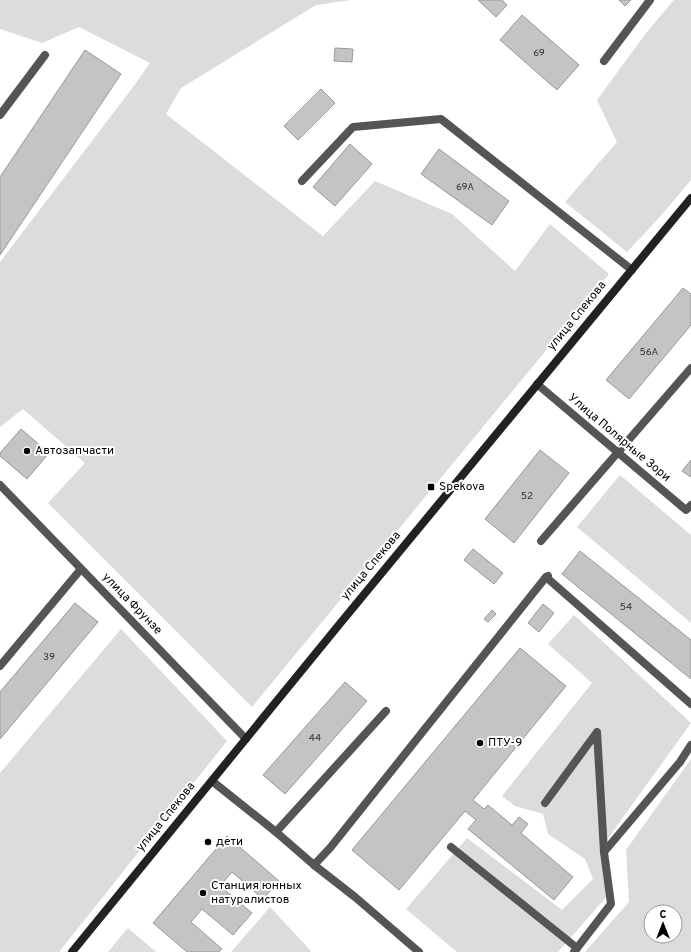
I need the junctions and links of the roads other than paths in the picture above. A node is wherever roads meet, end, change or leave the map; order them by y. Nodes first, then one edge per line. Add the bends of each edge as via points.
1 (650, 0) edge
2 (45, 55) dead end
3 (604, 60) dead end
4 (0, 114) edge
5 (302, 181) dead end
6 (691, 198) edge
7 (632, 270) junction
8 (691, 368) edge
9 (537, 384) junction
10 (618, 452) junction
11 (0, 486) edge
12 (689, 510) edge
13 (542, 541) dead end
14 (81, 570) junction
15 (0, 666) edge
16 (691, 704) edge
17 (386, 711) dead end
18 (246, 739) junction
19 (691, 745) edge
20 (212, 780) junction
21 (545, 803) dead end
22 (276, 832) junction
23 (452, 847) dead end
24 (604, 852) junction
25 (314, 865) junction
26 (575, 950) edge
27 (72, 952) edge
28 (419, 952) edge

1 - 3 street
2 - 4 street
5 - 7 street via 353,127 441,119
6 - 7 main road, улица Спекова
7 - 9 main road, улица Спекова
8 - 10 street
9 - 10 street, Улица Полярные Зори
9 - 18 main road, улица Спекова
10 - 12 street, Улица Полярные Зори
10 - 13 street
11 - 14 street, улица Фрунзе
14 - 15 street
14 - 18 street, улица Фрунзе
16 - 25 street via 547,577
17 - 22 street
18 - 20 main road, улица Спекова
19 - 24 street via 680,762
20 - 22 street
20 - 27 main road, улица Спекова
21 - 24 street via 597,732
22 - 25 street
23 - 26 street
24 - 26 street via 611,904
25 - 28 street

